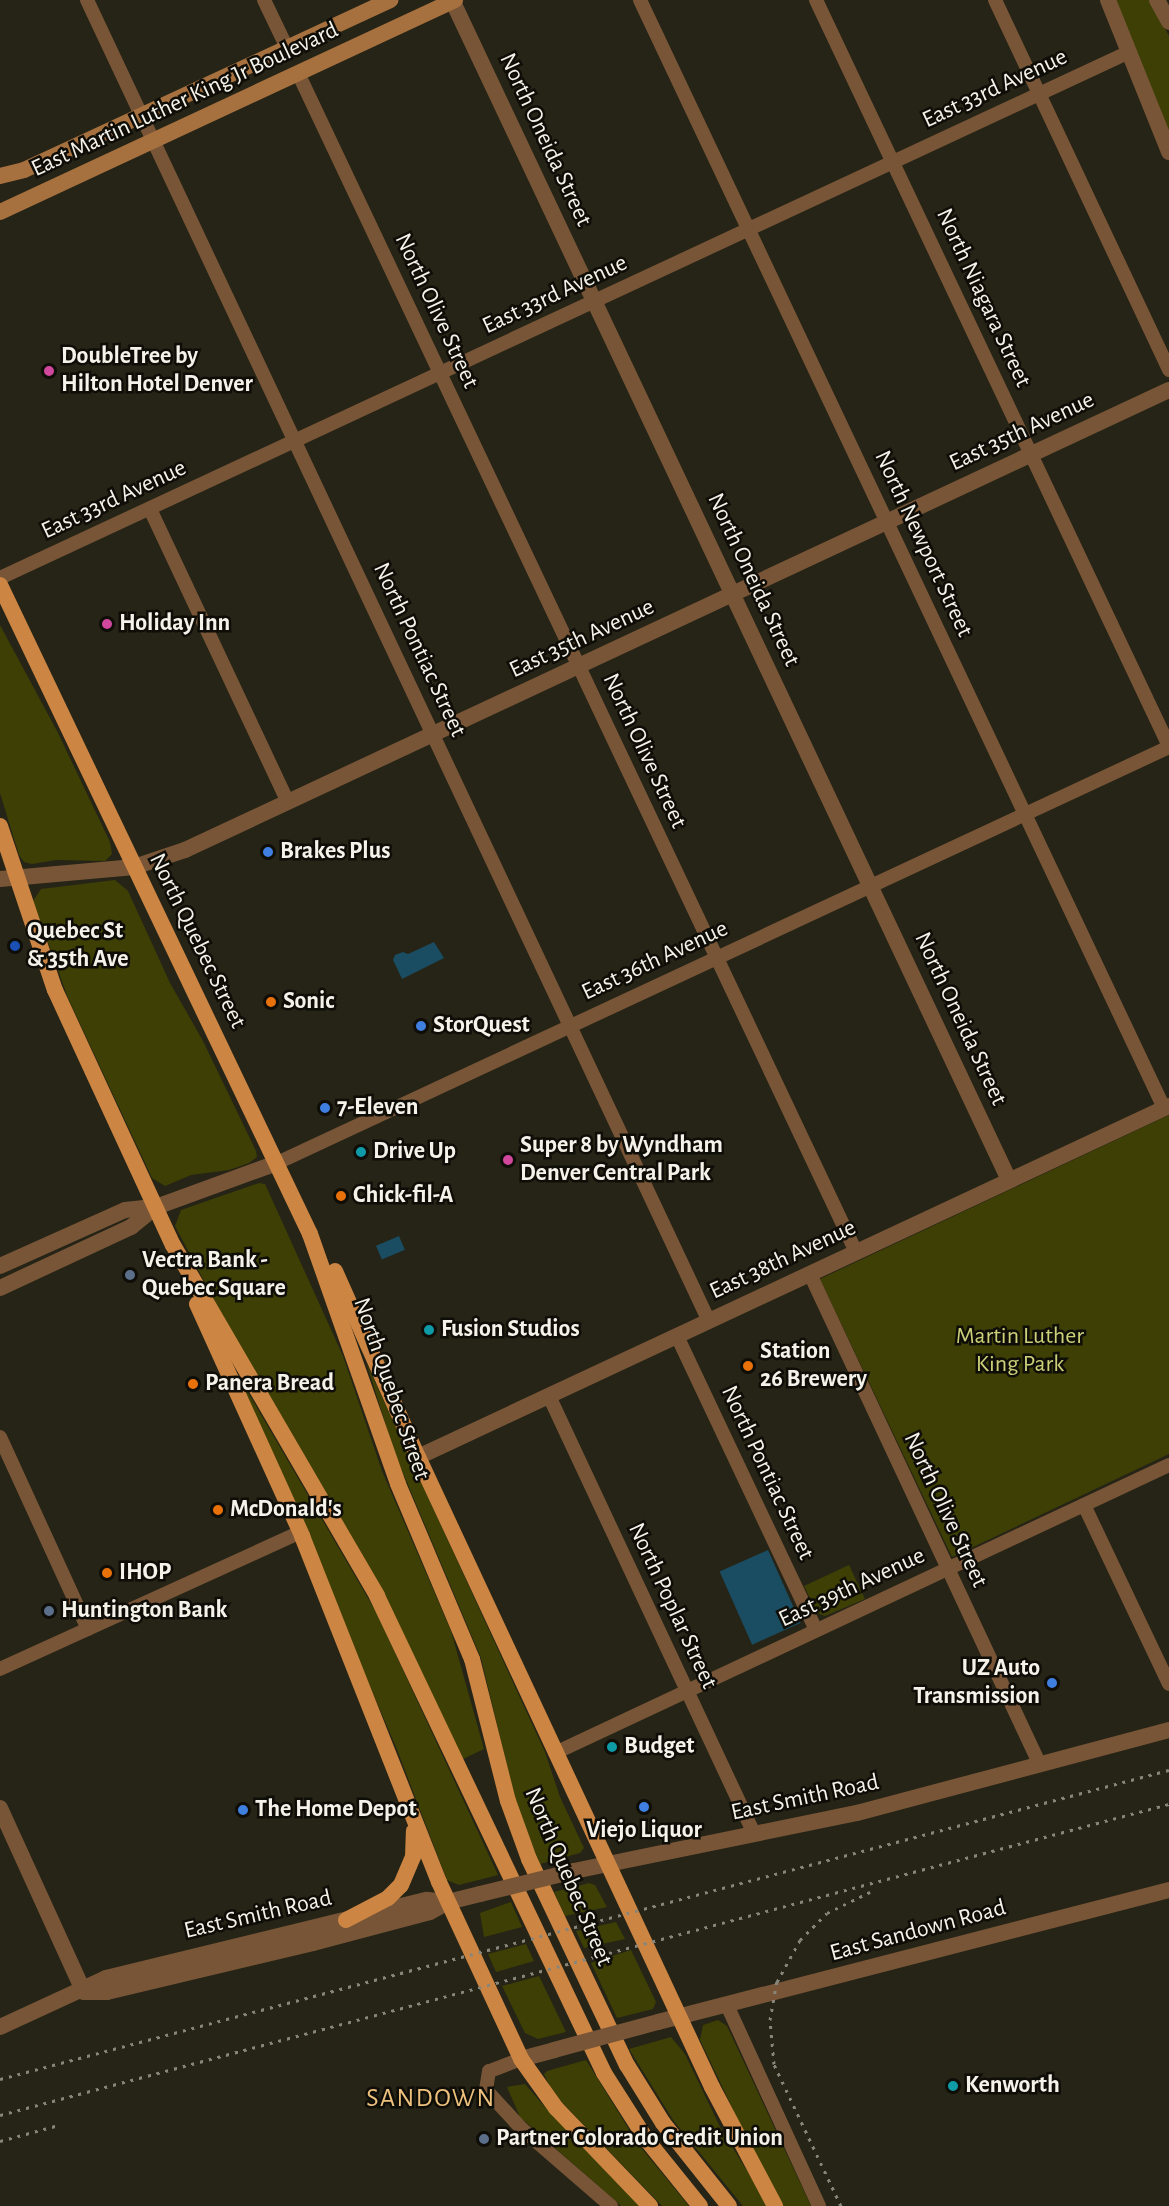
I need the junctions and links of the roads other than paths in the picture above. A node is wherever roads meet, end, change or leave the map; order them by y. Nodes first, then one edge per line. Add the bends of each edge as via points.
1 (87, 0) edge
2 (264, 0) edge
3 (391, 0) edge
4 (453, 0) edge
5 (640, 0) edge
6 (816, 0) edge
7 (995, 0) edge
8 (1108, 0) edge
9 (1158, 0) edge
10 (1169, 22) edge
11 (287, 48) junction
12 (1129, 52) junction
13 (298, 73) junction
14 (1039, 93) junction
15 (142, 115) junction
16 (153, 140) junction
17 (1169, 152) edge
18 (893, 162) junction
19 (0, 176) edge
20 (0, 212) edge
21 (749, 230) junction
22 (595, 301) junction
23 (1169, 370) edge
24 (440, 373) junction
25 (1169, 390) edge
26 (296, 440) junction
27 (1032, 454) junction
28 (150, 509) junction
29 (887, 522) junction
30 (0, 578) edge
31 (0, 585) edge
32 (733, 595) junction
33 (579, 667) junction
34 (434, 735) junction
35 (1169, 747) edge
36 (288, 802) junction
37 (1025, 814) junction
38 (0, 826) edge
39 (134, 867) junction
40 (8, 878) edge
41 (871, 887) junction
42 (717, 959) junction
43 (572, 1027) junction
44 (1166, 1107) edge
45 (277, 1162) junction
46 (1009, 1180) junction
47 (156, 1207) junction
48 (310, 1234) junction
49 (173, 1245) junction
50 (856, 1252) junction
51 (0, 1266) edge
52 (810, 1274) junction
53 (0, 1288) edge
54 (709, 1321) junction
55 (677, 1336) junction
56 (549, 1396) junction
57 (0, 1437) edge
58 (417, 1457) junction
59 (1169, 1465) edge
60 (1084, 1505) junction
61 (300, 1532) junction
62 (947, 1569) junction
63 (88, 1629) junction
64 (816, 1630) junction
65 (0, 1669) edge
66 (1169, 1684) edge
67 (687, 1691) junction
68 (1169, 1730) edge
69 (555, 1753) junction
70 (1040, 1765) junction
71 (0, 1808) edge
72 (413, 1819) junction
73 (754, 1834) junction
74 (606, 1863) junction
75 (1169, 1890) edge
76 (448, 1902) junction
77 (346, 1920) junction
78 (84, 1992) junction
79 (727, 2005) junction
80 (679, 2017) junction
81 (0, 2027) edge
82 (521, 2059) junction
83 (611, 2206) edge
84 (650, 2206) edge
85 (700, 2206) edge
86 (729, 2206) edge
87 (775, 2206) edge
88 (819, 2206) edge

1 - 15 street, North Pontiac Street
2 - 11 street
3 - 11 main road, East Martin Luther King Jr Boulevard
4 - 13 main road, East Martin Luther King Jr Boulevard
4 - 22 street, North Oneida Street
5 - 21 street, North Newport Street
6 - 18 street, North Niagara Street
7 - 14 street
8 - 12 street
9 - 10 street
11 - 15 main road, East Martin Luther King Jr Boulevard
12 - 14 street, East 33rd Avenue
12 - 17 street
13 - 16 main road, East Martin Luther King Jr Boulevard
13 - 24 street, North Olive Street
14 - 18 street, East 33rd Avenue
14 - 23 street
15 - 16 street, North Pontiac Street
15 - 19 main road, East Martin Luther King Jr Boulevard via 24,170
16 - 20 main road, East Martin Luther King Jr Boulevard
16 - 26 street, North Pontiac Street
18 - 21 street, East 33rd Avenue
18 - 27 street, North Niagara Street
21 - 22 street, East 33rd Avenue
21 - 29 street, North Newport Street
22 - 24 street, East 33rd Avenue
22 - 32 street, North Oneida Street
24 - 26 street, East 33rd Avenue
24 - 33 street, North Olive Street
25 - 27 street, East 35th Avenue
26 - 28 street, East 33rd Avenue
26 - 34 street, North Pontiac Street
27 - 29 street, East 35th Avenue
27 - 35 street, North Niagara Street
28 - 30 street, East 33rd Avenue
28 - 36 street
29 - 32 street, East 35th Avenue
29 - 37 street, North Newport Street
31 - 39 main road, North Quebec Street
32 - 33 street, East 35th Avenue
32 - 41 street, North Oneida Street
33 - 34 street, East 35th Avenue
33 - 42 street, North Olive Street
34 - 36 street, East 35th Avenue
34 - 43 street, North Pontiac Street
35 - 37 street, East 36th Avenue
36 - 39 street, East 35th Avenue via 185,850
37 - 41 street, East 36th Avenue
37 - 44 street, North Newport Street
38 - 40 main road, North Quebec Street
39 - 40 street, East 35th Avenue
39 - 45 main road, North Quebec Street
40 - 47 main road, North Quebec Street
41 - 42 street, East 36th Avenue
41 - 46 street, North Oneida Street
42 - 43 street, East 36th Avenue
42 - 50 street, North Olive Street
43 - 45 street, East 36th Avenue
43 - 54 street, North Pontiac Street
44 - 46 street, East 38th Avenue
45 - 47 street, East 36th Avenue
45 - 48 main road, North Quebec Street
46 - 50 street, East 38th Avenue
47 - 49 main road, North Quebec Street
47 - 51 street, East 36th Avenue via 125,1210
47 - 53 street, East 36th Avenue via 132,1227
48 - 58 main road via 336,1273
48 - 86 main road, North Quebec Street via 398,1484 472,1659 508,1801 529,1859 627,2065 663,2122
49 - 61 main road via 215,1348
49 - 85 main road, North Quebec Street via 377,1596 604,2073 646,2139
50 - 52 street, East 38th Avenue
52 - 54 street, East 38th Avenue
52 - 62 street, North Olive Street
54 - 55 street, East 38th Avenue
55 - 56 street, East 38th Avenue
55 - 64 street, North Pontiac Street
56 - 58 street, East 38th Avenue
56 - 67 street, North Poplar Street
57 - 63 street
58 - 69 main road
59 - 60 street, East 39th Avenue
60 - 62 street, East 39th Avenue
60 - 66 street
61 - 63 street
61 - 72 main road
62 - 64 street, East 39th Avenue
62 - 70 street, North Olive Street
63 - 65 street
64 - 67 street, East 39th Avenue
67 - 69 street, East 39th Avenue
67 - 73 street, North Poplar Street
68 - 70 street, East Smith Road
69 - 74 main road
70 - 73 street, East Smith Road via 857,1813
71 - 78 street
72 - 76 main road
72 - 77 main road via 414,1857 402,1885 388,1898
73 - 74 street, East Smith Road
74 - 76 street, East Smith Road, bridge
74 - 80 main road
75 - 79 street, East Sandown Road
76 - 77 street, East Smith Road via 427,1900
76 - 78 street, East Smith Road via 430,1912 313,1943 107,1992
76 - 82 main road
77 - 78 street, East Smith Road via 149,1966 106,1978
78 - 81 street, East Smith Road
79 - 80 street, East Sandown Road
79 - 88 street
80 - 82 street, East Sandown Road, bridge
80 - 87 main road via 728,2121
82 - 83 street via 489,2071 486,2090 522,2129
82 - 84 main road via 550,2100

